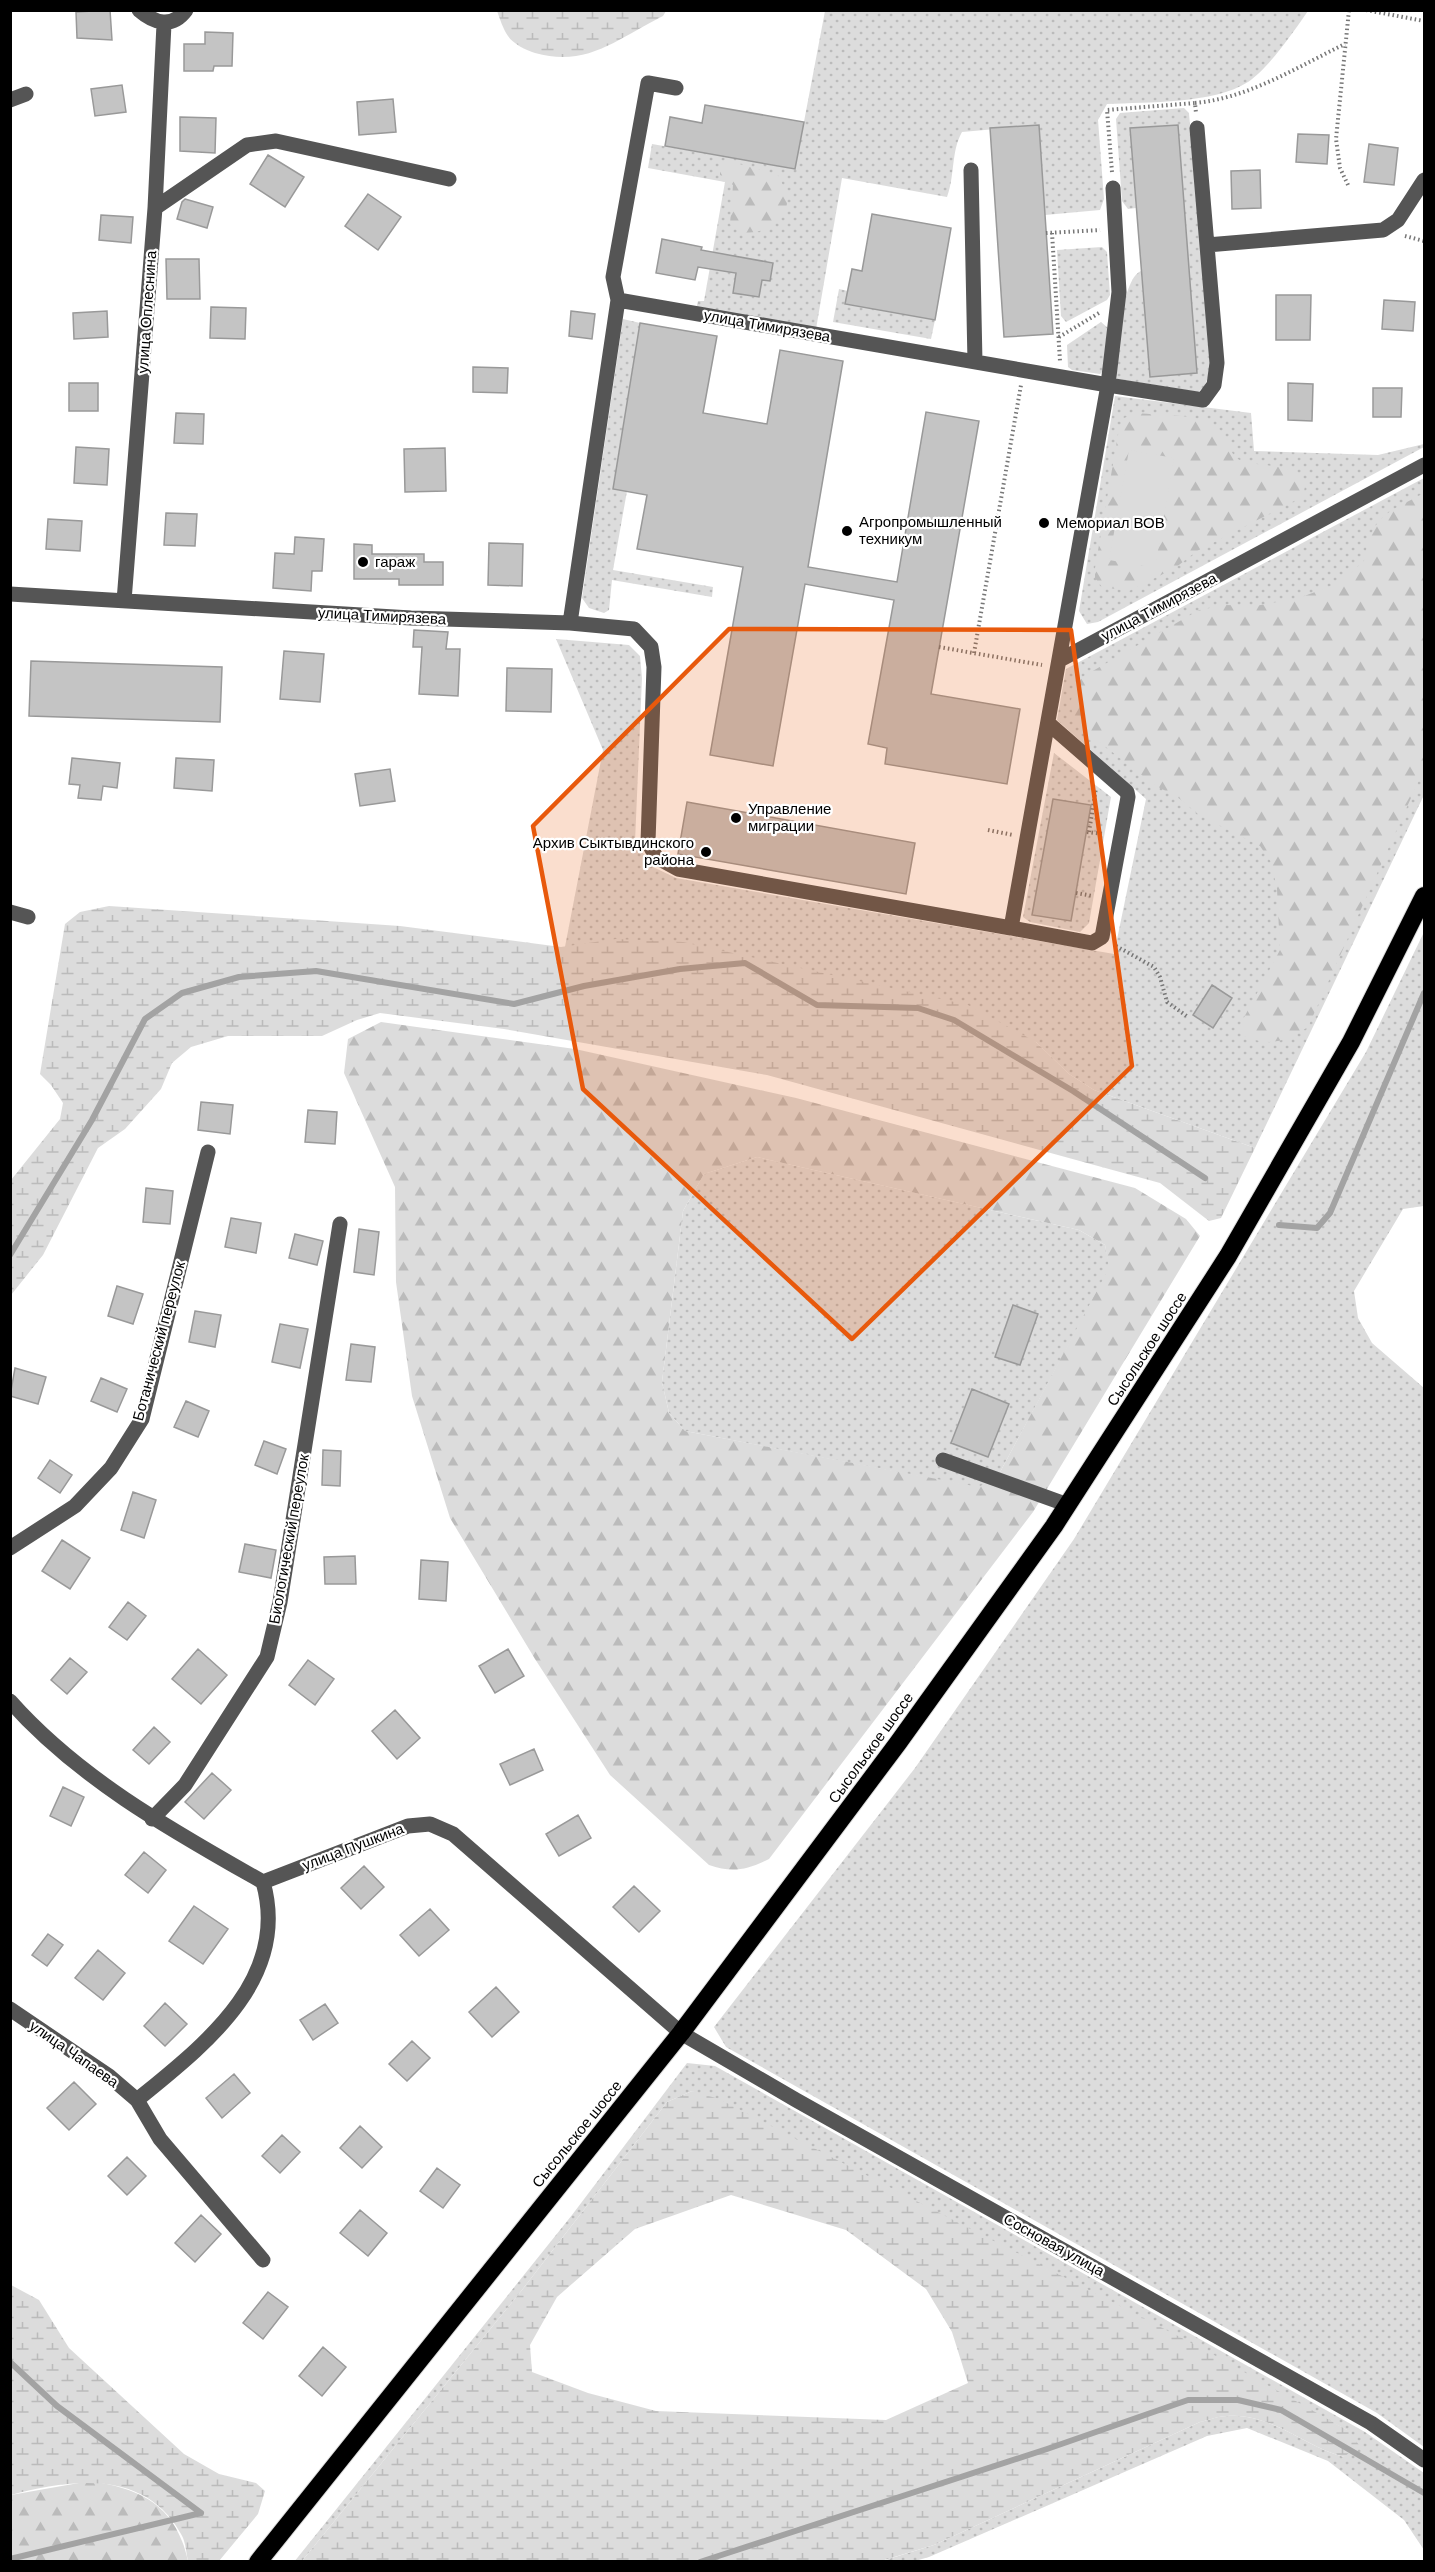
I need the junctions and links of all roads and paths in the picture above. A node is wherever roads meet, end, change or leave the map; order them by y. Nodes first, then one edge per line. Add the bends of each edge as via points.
1 (139, 10) edge
2 (186, 10) edge
3 (1349, 10) edge
4 (1366, 10) edge
5 (1425, 21) edge
6 (164, 24) junction
7 (1346, 43) junction
8 (676, 88) dead end
9 (26, 94) dead end
10 (10, 100) edge
11 (1195, 103) junction
12 (1197, 128) joint
13 (971, 170) dead end
14 (449, 179) dead end
15 (1425, 180) edge
16 (1348, 185) dead end
17 (1113, 188) joint
18 (155, 208) junction
19 (1116, 229) junction
20 (1207, 245) junction
21 (618, 300) junction
22 (1118, 302) junction
23 (1059, 337) junction
24 (975, 362) junction
25 (1061, 377) junction
26 (1022, 379) dead end
27 (1108, 385) junction
28 (1425, 465) edge
29 (10, 594) edge
30 (124, 601) junction
31 (570, 623) junction
32 (939, 647) dead end
33 (974, 653) junction
34 (1060, 660) junction
35 (1044, 665) dead end
36 (1048, 723) junction
37 (1099, 767) junction
38 (1089, 832) dead end
39 (1425, 896) edge
40 (10, 912) edge
41 (28, 917) dead end
42 (1011, 928) junction
43 (1102, 937) junction
44 (1188, 1017) dead end
45 (208, 1152) dead end
46 (340, 1224) dead end
47 (943, 1460) dead end
48 (1068, 1505) junction
49 (10, 1548) edge
50 (10, 1701) edge
51 (153, 1819) junction
52 (263, 1882) junction
53 (10, 2009) edge
54 (681, 2033) junction
55 (137, 2100) junction
56 (263, 2260) dead end
57 (1425, 2460) edge
58 (258, 2562) edge

1 - 6 street via 153,22
2 - 6 street
3 - 7 path
4 - 5 path
6 - 18 street, улица Оплеснина
7 - 11 path via 1244,93
7 - 16 path via 1336,152
8 - 21 street via 648,83 613,277
9 - 10 street
11 - 12 path
11 - 17 path via 1107,110
12 - 20 street
13 - 24 street
14 - 18 street via 276,141 247,145
15 - 20 street via 1398,220 1383,230
17 - 19 street
18 - 30 street, улица Оплеснина
19 - 22 street
19 - 23 path via 1049,233
20 - 27 street, улица Тимирязева via 1217,363 1209,394 1203,400
21 - 24 street, улица Тимирязева
21 - 31 street
22 - 23 path
22 - 27 street
23 - 25 path
24 - 25 street, улица Тимирязева
25 - 27 street, улица Тимирязева
26 - 33 path
27 - 34 street
28 - 34 street, улица Тимирязева
29 - 30 street, улица Тимирязева
30 - 31 street, улица Тимирязева
31 - 42 street, улица Тимирязева via 634,629 651,647 654,667 648,842 656,857 678,869
32 - 33 path
33 - 35 path
34 - 36 street
36 - 37 street
36 - 42 street
37 - 38 path
37 - 43 street via 1128,794
39 - 48 highway, Сысольское шоссе via 1351,1042 1234,1246
40 - 41 street
42 - 43 street, улица Тимирязева via 1092,943
43 - 44 path via 1154,967 1167,1002
45 - 49 street, Ботанический переулок via 142,1419 111,1468 75,1506
46 - 51 street, Биологический переулок via 280,1602 267,1657 185,1785
47 - 48 street
48 - 54 highway, Сысольское шоссе via 898,1743
50 - 51 street via 41,1736
51 - 52 street
52 - 54 street, улица Пушкина via 408,1826 430,1824 453,1834
52 - 55 street via 270,1907 262,1955 240,2004 208,2042
53 - 55 street, улица Чапаева via 109,2076
54 - 57 street, Сосновая улица via 1371,2422
54 - 58 highway, Сысольское шоссе
55 - 56 street, улица Чапаева via 160,2139

